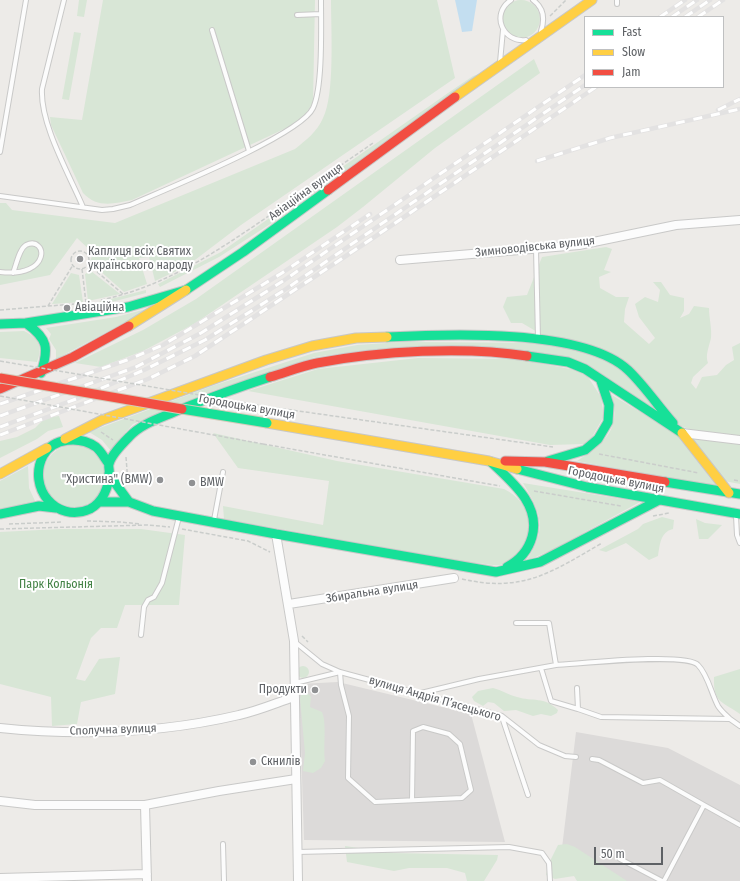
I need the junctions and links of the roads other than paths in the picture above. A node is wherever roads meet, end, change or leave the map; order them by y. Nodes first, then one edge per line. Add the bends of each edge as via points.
1 (26, 0) edge
2 (64, 0) edge
3 (321, 0) edge
4 (511, 0) edge
5 (533, 0) edge
6 (592, 0) edge
7 (321, 14) junction
8 (297, 15) dead end
9 (212, 30) dead end
10 (503, 30) junction
11 (540, 34) junction
12 (500, 64) junction
13 (0, 117) edge
14 (6, 119) junction
15 (249, 151) junction
16 (0, 152) edge
17 (0, 196) edge
18 (83, 207) junction
19 (740, 220) edge
20 (536, 249) junction
21 (400, 260) dead end
22 (0, 272) edge
23 (13, 273) junction
24 (186, 290) junction
25 (26, 322) junction
26 (0, 324) edge
27 (538, 340) junction
28 (41, 373) junction
29 (0, 378) edge
30 (601, 381) junction
31 (0, 389) edge
32 (682, 433) junction
33 (740, 440) edge
34 (56, 444) junction
35 (489, 461) junction
36 (544, 462) junction
37 (109, 464) junction
38 (222, 472) dead end
39 (0, 474) edge
40 (110, 476) junction
41 (730, 492) junction
42 (740, 494) edge
43 (659, 500) junction
44 (99, 502) junction
45 (129, 502) junction
46 (56, 508) junction
47 (0, 514) edge
48 (738, 514) edge
49 (179, 516) junction
50 (213, 523) junction
51 (276, 534) junction
52 (740, 543) edge
53 (496, 572) junction
54 (454, 578) dead end
55 (288, 604) junction
56 (516, 623) dead end
57 (141, 636) dead end
58 (294, 642) junction
59 (556, 666) junction
60 (541, 668) junction
61 (340, 672) junction
62 (294, 683) junction
63 (577, 688) dead end
64 (420, 693) junction
65 (294, 697) junction
66 (578, 709) junction
67 (502, 716) junction
68 (730, 720) junction
69 (740, 726) edge
70 (0, 728) edge
71 (576, 757) dead end
72 (592, 759) dead end
73 (296, 779) junction
74 (528, 795) dead end
75 (412, 800) junction
76 (0, 801) edge
77 (145, 805) junction
78 (704, 805) junction
79 (740, 825) edge
80 (223, 844) dead end
81 (297, 852) junction
82 (620, 859) dead end
83 (0, 878) edge
84 (147, 878) edge
85 (224, 881) edge
86 (298, 881) edge
87 (550, 881) edge
88 (663, 881) edge

1 - 14 lane
2 - 18 lane via 41,101 46,122
3 - 7 lane
4 - 10 lane via 502,9 500,16
5 - 11 lane via 544,14
6 - 11 street, Авіаційна вулиця
7 - 8 lane
7 - 15 lane via 318,94 313,109 293,128
9 - 15 lane
10 - 11 lane via 512,39 525,41
10 - 12 lane
11 - 12 street, Авіаційна вулиця
12 - 24 street, Авіаційна вулиця via 256,243
13 - 14 lane
14 - 16 lane
15 - 18 lane via 130,205 108,210
17 - 18 lane
19 - 20 street, Зимноводівська вулиця via 676,224 579,245
20 - 21 street, Зимноводівська вулиця
20 - 27 lane
22 - 23 lane
23 - 23 lane via 35,266 42,256 38,246 26,245
24 - 25 street, Авіаційна вулиця via 128,307
24 - 28 street via 146,317
25 - 26 street, Авіаційна вулиця
25 - 28 street via 38,331 46,342 47,356
27 - 32 street via 569,343 598,351 627,369
27 - 34 street via 467,335 399,336 356,338 312,346 220,376 102,420
28 - 31 street
29 - 35 street, Городоцька вулиця, bridge
30 - 32 street
30 - 36 street via 610,405 608,422 598,439 585,450
30 - 37 street via 585,369 568,362 502,352 404,352 316,362 226,391 144,424 123,442
32 - 33 street
32 - 41 street
34 - 37 street via 64,440 86,441 104,454
34 - 39 street
34 - 46 street via 46,452 37,471 37,482 41,492
35 - 36 street, Городоцька вулиця
35 - 43 street, Городоцька вулиця via 543,477
35 - 53 street via 519,490 530,507 535,533 519,562
36 - 41 street, Городоцька вулиця
37 - 40 street
38 - 50 lane
40 - 44 street via 105,495
40 - 45 street
41 - 42 street, Городоцька вулиця
43 - 48 street, Городоцька вулиця
43 - 53 street via 540,562
44 - 45 street
44 - 46 street via 77,512
45 - 49 street via 153,511
46 - 47 street via 39,506
48 - 52 lane via 737,535
49 - 50 street
49 - 57 lane via 162,583 144,607
50 - 51 street
51 - 53 street
51 - 55 street
54 - 55 street, Збиральна вулиця
55 - 58 street
56 - 59 lane via 549,623
58 - 61 lane, вулиця Андрія Пʼясецького via 322,664
58 - 62 street
59 - 60 lane
59 - 68 lane via 622,660 686,659 697,664 718,707
60 - 64 lane
60 - 66 lane via 551,700
61 - 62 lane
61 - 64 lane, вулиця Андрія Пʼясецького
61 - 75 lane via 349,716 348,778 375,802
62 - 65 street
63 - 66 lane
64 - 67 lane, вулиця Андрія Пʼясецького
65 - 70 street, Сполучна вулиця via 240,715 149,730 38,732
65 - 73 street
66 - 68 lane via 601,718
67 - 71 lane, вулиця Андрія Пʼясецького via 539,745 565,756
67 - 74 lane
68 - 69 lane
72 - 78 lane via 599,760 643,783 660,780
73 - 77 street
73 - 81 street
75 - 75 lane via 462,798 471,790 460,744 448,734 423,727 413,731
76 - 77 street via 35,805
77 - 84 street
78 - 79 lane
78 - 88 lane
80 - 85 lane
81 - 86 street
81 - 87 lane via 508,847 542,853 549,863
82 - 88 lane
83 - 84 street

